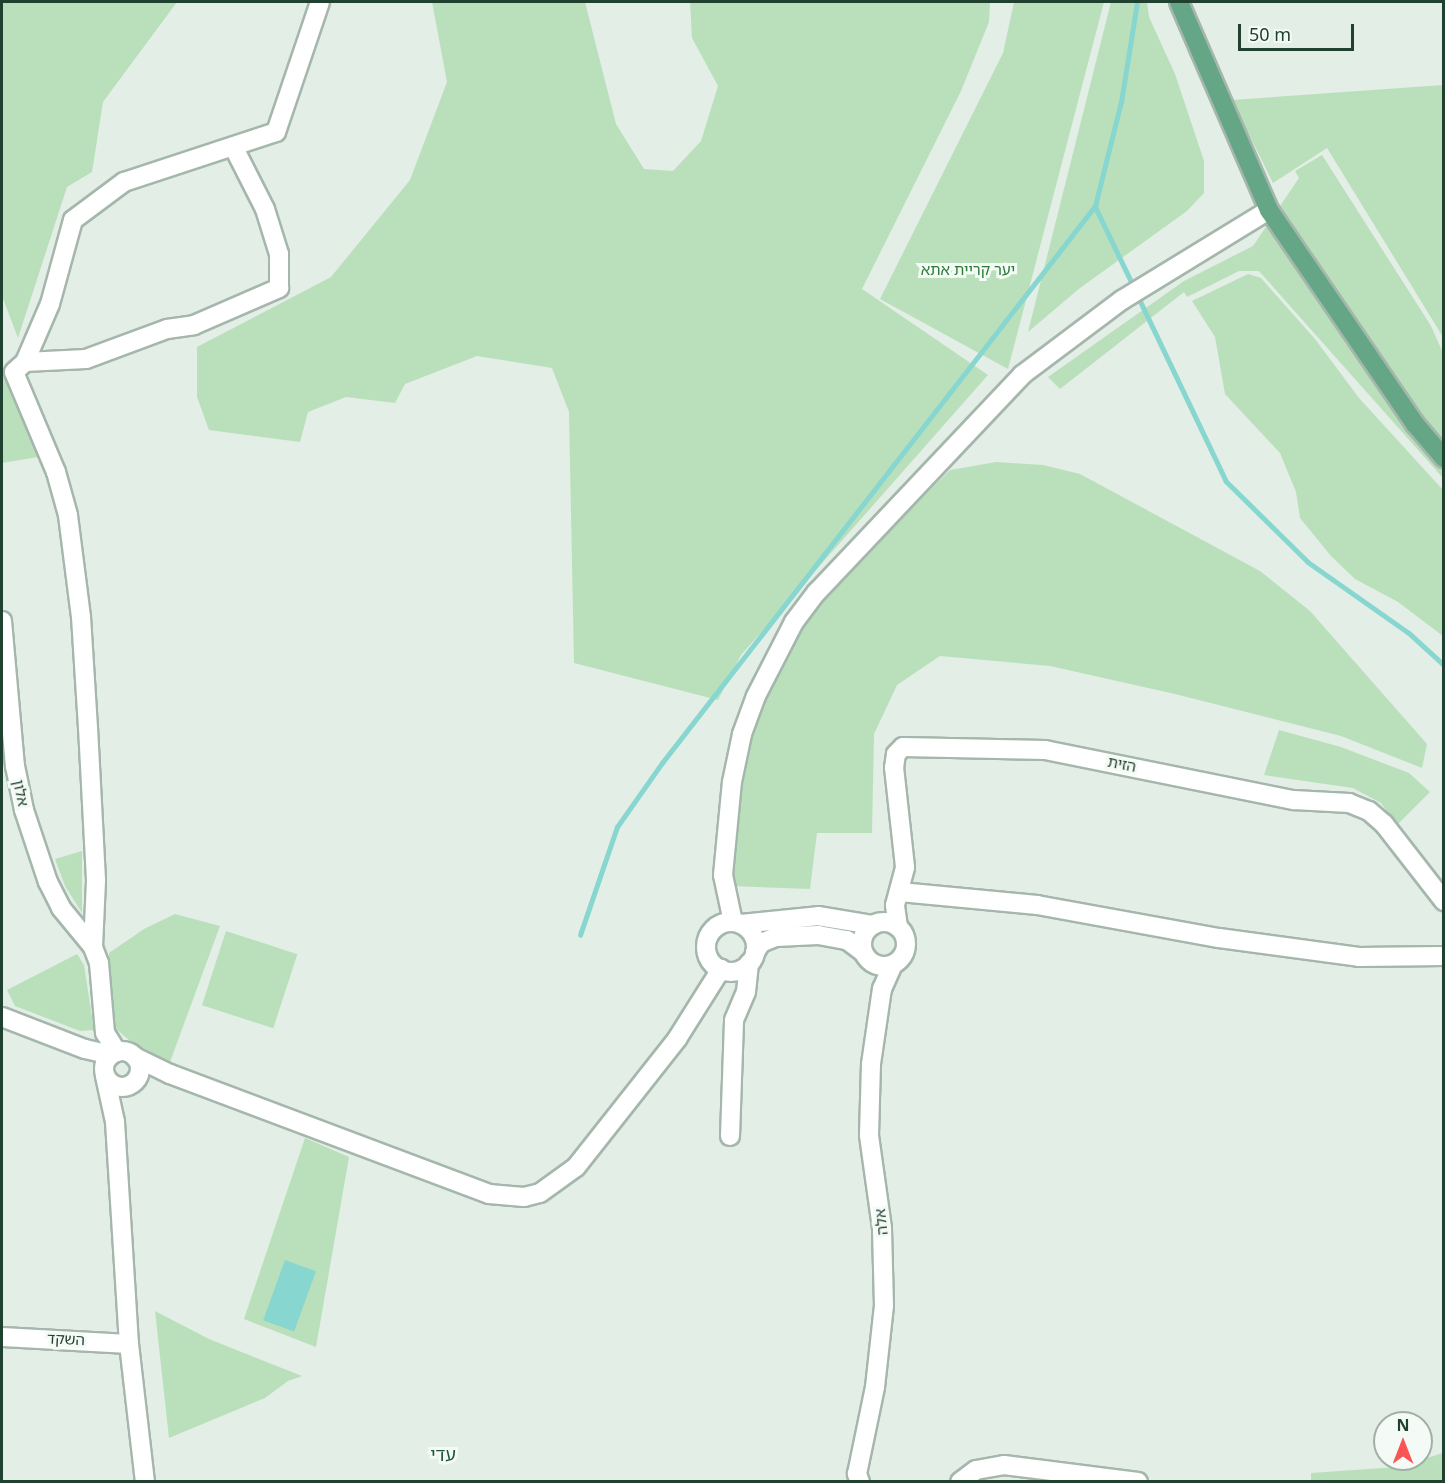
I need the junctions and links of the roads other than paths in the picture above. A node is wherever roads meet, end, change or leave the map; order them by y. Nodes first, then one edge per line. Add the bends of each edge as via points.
1 (320, 2) edge
2 (1179, 2) edge
3 (234, 148) junction
4 (1269, 210) junction
5 (25, 362) junction
6 (1443, 458) edge
7 (2, 621) edge
8 (900, 892) junction
9 (1443, 901) edge
10 (737, 923) junction
11 (873, 925) junction
12 (898, 927) junction
13 (93, 947) junction
14 (863, 952) junction
15 (1443, 956) edge
16 (752, 957) junction
17 (893, 964) junction
18 (721, 969) junction
19 (2, 1017) edge
20 (135, 1057) junction
21 (109, 1063) junction
22 (170, 1074) junction
23 (132, 1083) junction
24 (115, 1122) junction
25 (730, 1136) dead end
26 (2, 1337) edge
27 (129, 1344) junction
28 (1126, 1481) edge
29 (145, 1482) edge
30 (860, 1482) edge
31 (960, 1482) edge

1 - 3 street via 276,132
2 - 4 main road
3 - 5 street via 124,182 73,220 50,304
3 - 5 street via 265,209 279,254 279,288 194,325 167,329 86,359
4 - 6 main road via 1415,424
4 - 10 street via 1122,300 1022,375 800,615 772,660 756,696 734,772 723,875
5 - 13 street via 14,372 56,472 68,515 76,573 96,880
7 - 13 street, אלון via 15,766 24,810 61,908
8 - 9 street, הזית via 905,867 894,768 896,754 903,747 944,745 1045,750 1294,800 1348,803 1369,811 1384,824
8 - 12 street, הזית via 896,905
8 - 15 street via 1037,905 1219,938 1359,957
10 - 11 street via 818,916
10 - 16 street via 753,935
10 - 18 street via 718,925 706,944 709,959
11 - 12 street via 886,922
11 - 14 street via 864,933
12 - 17 street via 906,947
13 - 21 street via 99,963
14 - 16 street via 847,940 818,935 777,937 761,943
14 - 17 street via 872,963
16 - 18 street via 736,971
16 - 25 street via 746,992 734,1020
17 - 30 street, אלה via 882,990 871,1064 869,1135 882,1228 884,1306 875,1387 857,1474
18 - 22 street via 677,1039 576,1167 540,1193 525,1197 489,1194
19 - 21 street via 85,1049
20 - 21 street
20 - 22 street
20 - 23 street via 140,1068
21 - 23 street via 114,1085
21 - 24 street
22 - 23 street via 149,1074
23 - 24 street via 118,1101
24 - 27 street
26 - 27 street, השקד
27 - 29 street
28 - 31 street via 1004,1465 976,1470

